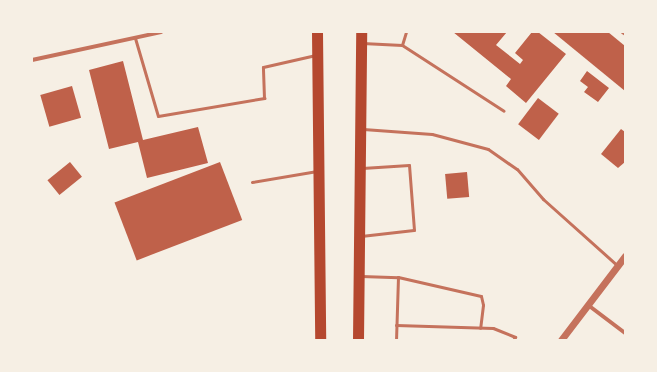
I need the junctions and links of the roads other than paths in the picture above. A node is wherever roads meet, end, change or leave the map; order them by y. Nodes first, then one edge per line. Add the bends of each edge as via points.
1 (161, 32) edge
2 (317, 32) edge
3 (406, 32) edge
4 (622, 32) edge
5 (625, 34) edge
6 (361, 36) edge
7 (135, 38) junction
8 (402, 44) junction
9 (317, 54) junction
10 (32, 60) edge
11 (504, 111) dead end
12 (360, 128) junction
13 (360, 168) junction
14 (319, 171) junction
15 (252, 182) dead end
16 (359, 236) junction
17 (625, 256) edge
18 (618, 266) junction
19 (359, 276) junction
20 (398, 277) junction
21 (588, 305) junction
22 (396, 325) junction
23 (480, 328) junction
24 (625, 333) edge
25 (514, 338) edge
26 (396, 339) edge
27 (320, 340) edge
28 (358, 340) edge
29 (520, 340) edge
30 (561, 340) edge

1 - 7 street
2 - 9 highway
3 - 8 lane
4 - 5 lane
6 - 8 lane
6 - 12 highway
7 - 9 lane via 158,116 264,98 263,66
7 - 10 street
8 - 11 lane
9 - 14 highway
12 - 13 highway
12 - 18 lane via 432,134 488,149 517,169 543,199
13 - 16 highway
13 - 16 lane via 408,165 414,230
14 - 15 lane
14 - 27 highway
16 - 19 highway
17 - 18 street
18 - 21 street
19 - 20 lane
19 - 28 highway
20 - 22 lane
20 - 23 lane via 481,296 483,305
21 - 24 street
21 - 30 street
22 - 23 lane
22 - 26 lane
23 - 25 lane via 493,328
25 - 29 lane

